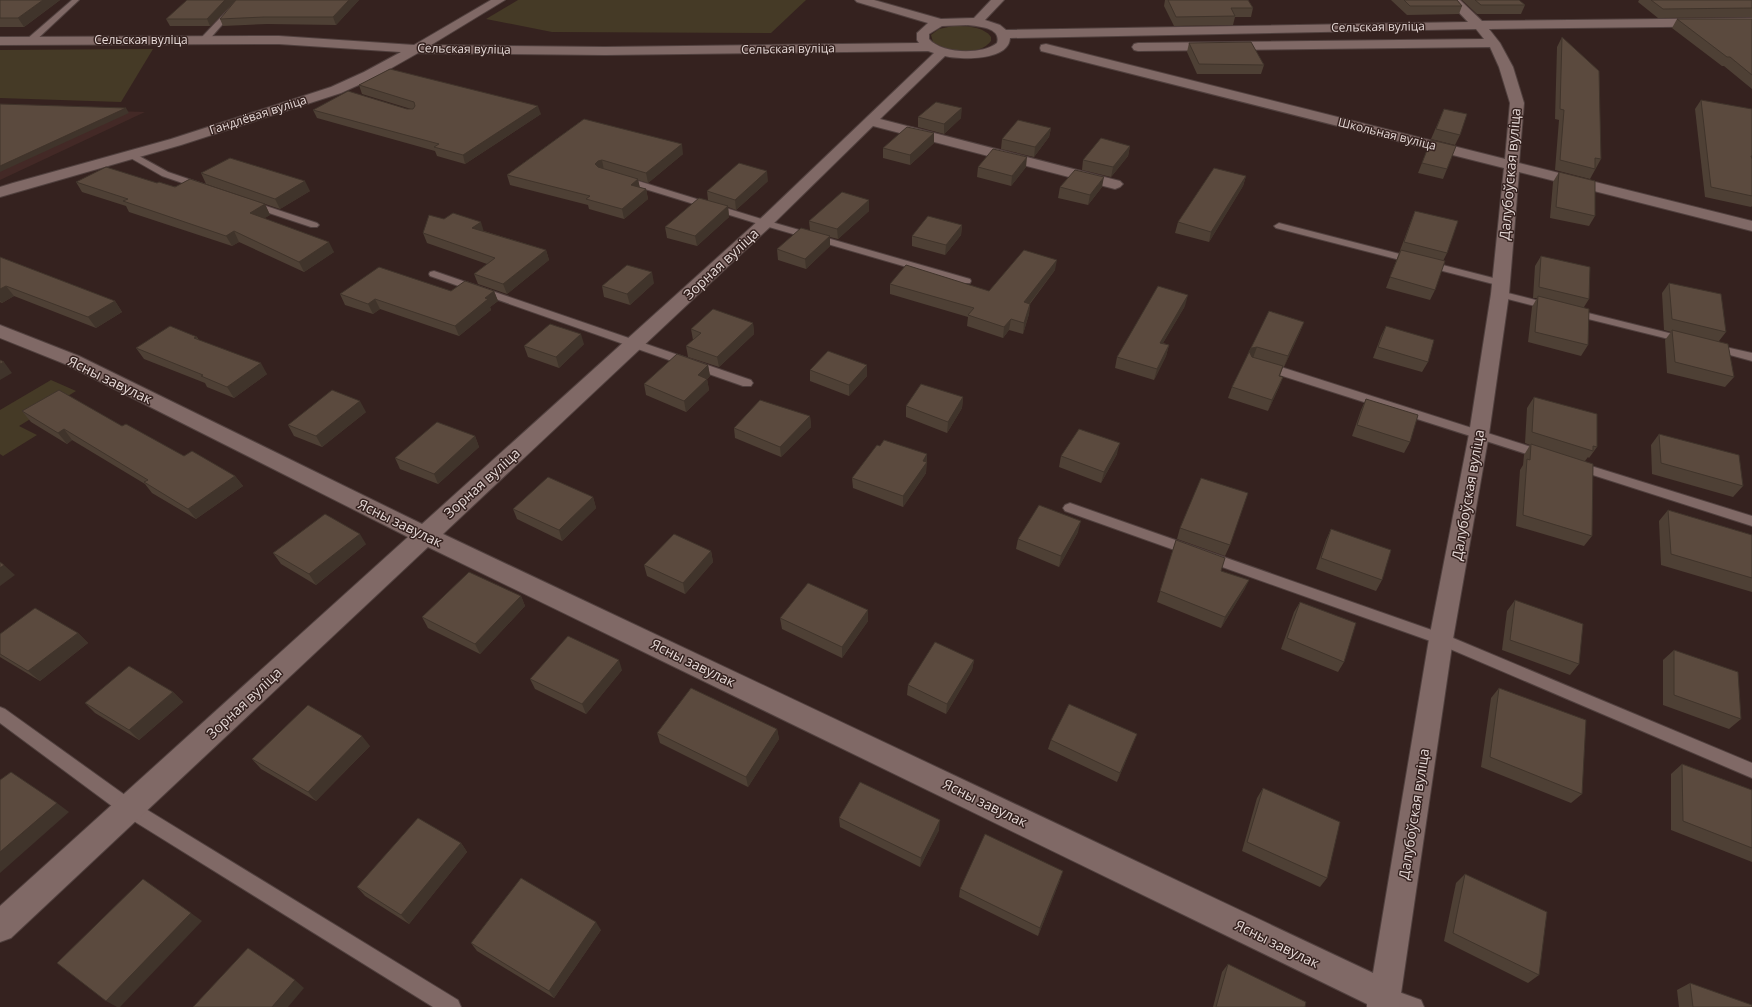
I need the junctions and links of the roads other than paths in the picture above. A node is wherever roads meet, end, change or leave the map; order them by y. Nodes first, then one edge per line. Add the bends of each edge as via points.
1 (76, 0) edge
2 (241, 0) edge
3 (500, 0) edge
4 (861, 0) edge
5 (998, 0) edge
6 (1453, 0) edge
7 (977, 22) junction
8 (1752, 22) edge
9 (940, 23) junction
10 (1479, 25) junction
11 (1003, 39) junction
12 (204, 40) junction
13 (0, 41) edge
14 (30, 41) junction
15 (1494, 43) junction
16 (1034, 47) junction
17 (1126, 47) dead end
18 (1094, 48) dead end
19 (416, 49) junction
20 (935, 49) junction
21 (336, 90) junction
22 (350, 94) edge
23 (870, 121) junction
24 (130, 154) junction
25 (1510, 165) junction
26 (611, 176) edge
27 (1115, 184) dead end
28 (210, 190) edge
29 (0, 192) edge
30 (240, 200) edge
31 (765, 223) junction
32 (314, 225) dead end
33 (1279, 226) dead end
34 (1752, 226) edge
35 (434, 274) dead end
36 (966, 281) dead end
37 (1501, 289) junction
38 (0, 331) edge
39 (634, 344) junction
40 (1752, 357) edge
41 (1254, 363) edge
42 (747, 383) dead end
43 (1479, 434) junction
44 (1070, 508) dead end
45 (1752, 521) edge
46 (425, 535) junction
47 (1441, 639) junction
48 (0, 714) edge
49 (1752, 771) edge
50 (130, 809) junction
51 (0, 927) edge
52 (1384, 1002) edge
53 (451, 1007) edge
54 (1414, 1007) edge

1 - 14 lane
2 - 12 lane
3 - 19 street, Гандлёвая вуліца
4 - 9 street
5 - 7 street
6 - 10 street, Далубоўская вуліца
7 - 9 street
7 - 11 street via 998,29
8 - 10 street, Сельская вуліца
9 - 20 street via 929,27 923,33 923,40
10 - 11 street, Сельская вуліца
10 - 15 street, Далубоўская вуліца
11 - 16 street
11 - 20 street via 998,48 972,55
12 - 14 street, Сельская вуліца
12 - 19 street, Сельская вуліца via 279,40
13 - 14 street, Сельская вуліца
15 - 17 street, Сельская вуліца
15 - 25 street, Далубоўская вуліца via 1506,67 1517,103
16 - 18 street
16 - 25 street, Школьная вуліца
19 - 20 street, Сельская вуліца
19 - 21 street, Гандлёвая вуліца
20 - 23 street, Зорная вуліца
21 - 22 lane
21 - 24 street, Гандлёвая вуліца
23 - 27 street
23 - 31 street, Зорная вуліца
24 - 28 lane via 165,174
24 - 29 street, Гандлёвая вуліца
25 - 34 street, Школьная вуліца
25 - 37 street, Далубоўская вуліца
26 - 31 lane
30 - 32 lane
31 - 36 lane
31 - 39 street, Зорная вуліца
33 - 37 lane
35 - 39 lane
37 - 40 lane
37 - 43 street, Далубоўская вуліца
38 - 46 street, Ясны завулак via 72,360
39 - 42 lane
39 - 46 street, Зорная вуліца
41 - 43 lane
43 - 45 lane
43 - 47 street, Далубоўская вуліца
44 - 47 lane
46 - 50 street, Зорная вуліца
46 - 52 street, Ясны завулак
47 - 49 lane
47 - 52 street, Далубоўская вуліца
48 - 50 lane
50 - 51 street, Зорная вуліца
50 - 53 lane
52 - 54 lane

